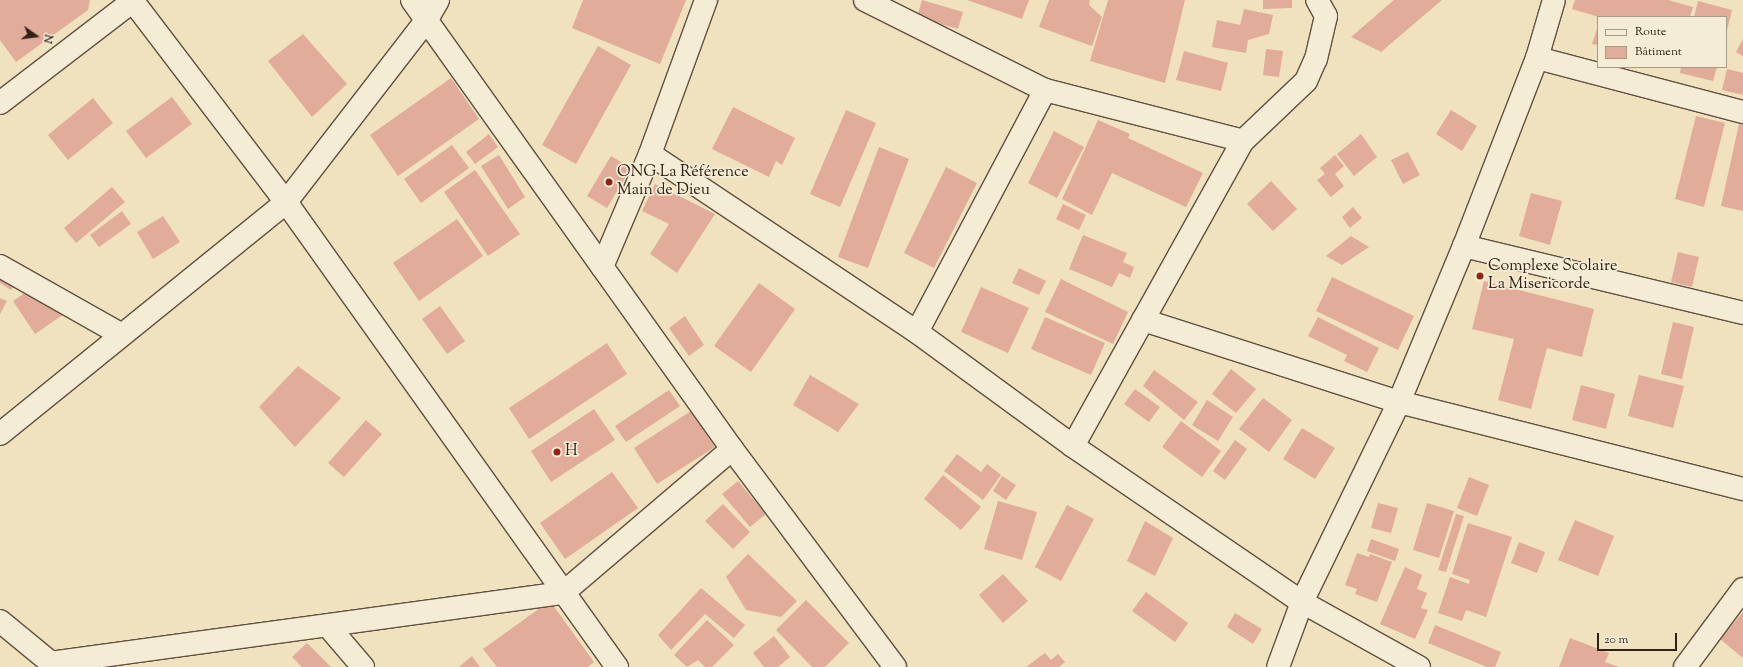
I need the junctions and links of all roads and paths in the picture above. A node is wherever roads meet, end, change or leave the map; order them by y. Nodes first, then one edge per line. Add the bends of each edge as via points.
1 (132, 0) edge
2 (412, 0) edge
3 (438, 0) edge
4 (706, 0) edge
5 (865, 0) edge
6 (1317, 0) edge
7 (1554, 0) edge
8 (426, 21) junction
9 (1536, 58) junction
10 (1045, 90) junction
11 (0, 103) edge
12 (1743, 112) edge
13 (1242, 141) junction
14 (650, 154) junction
15 (286, 202) junction
16 (1464, 246) junction
17 (0, 266) edge
18 (602, 266) junction
19 (1743, 313) edge
20 (1143, 320) junction
21 (917, 332) junction
22 (122, 335) junction
23 (1399, 402) junction
24 (0, 434) edge
25 (1073, 446) junction
26 (732, 449) junction
27 (1743, 489) edge
28 (1743, 589) edge
29 (564, 593) junction
30 (1302, 602) junction
31 (0, 621) edge
32 (328, 626) junction
33 (53, 665) edge
34 (363, 667) edge
35 (617, 667) edge
36 (895, 667) edge
37 (1278, 667) edge
38 (1419, 667) edge
39 (1685, 667) edge

1 - 11 street
1 - 15 street
2 - 8 street
3 - 8 street
4 - 14 street
5 - 10 street
6 - 13 street via 1326,16 1316,58 1306,81
7 - 9 street
8 - 15 street
8 - 18 street
9 - 12 street
9 - 16 street
10 - 13 street
10 - 21 street
13 - 20 street
14 - 18 street
14 - 21 street
15 - 22 street
15 - 29 street
16 - 19 street
16 - 23 street
17 - 22 street
18 - 26 street
20 - 23 street
20 - 25 street
21 - 25 street
22 - 24 street
23 - 27 street
23 - 30 street
25 - 30 street
26 - 29 street
26 - 36 street
28 - 39 street
29 - 32 street
29 - 35 street
30 - 37 street
30 - 38 street
31 - 33 street
32 - 33 street
32 - 34 street

